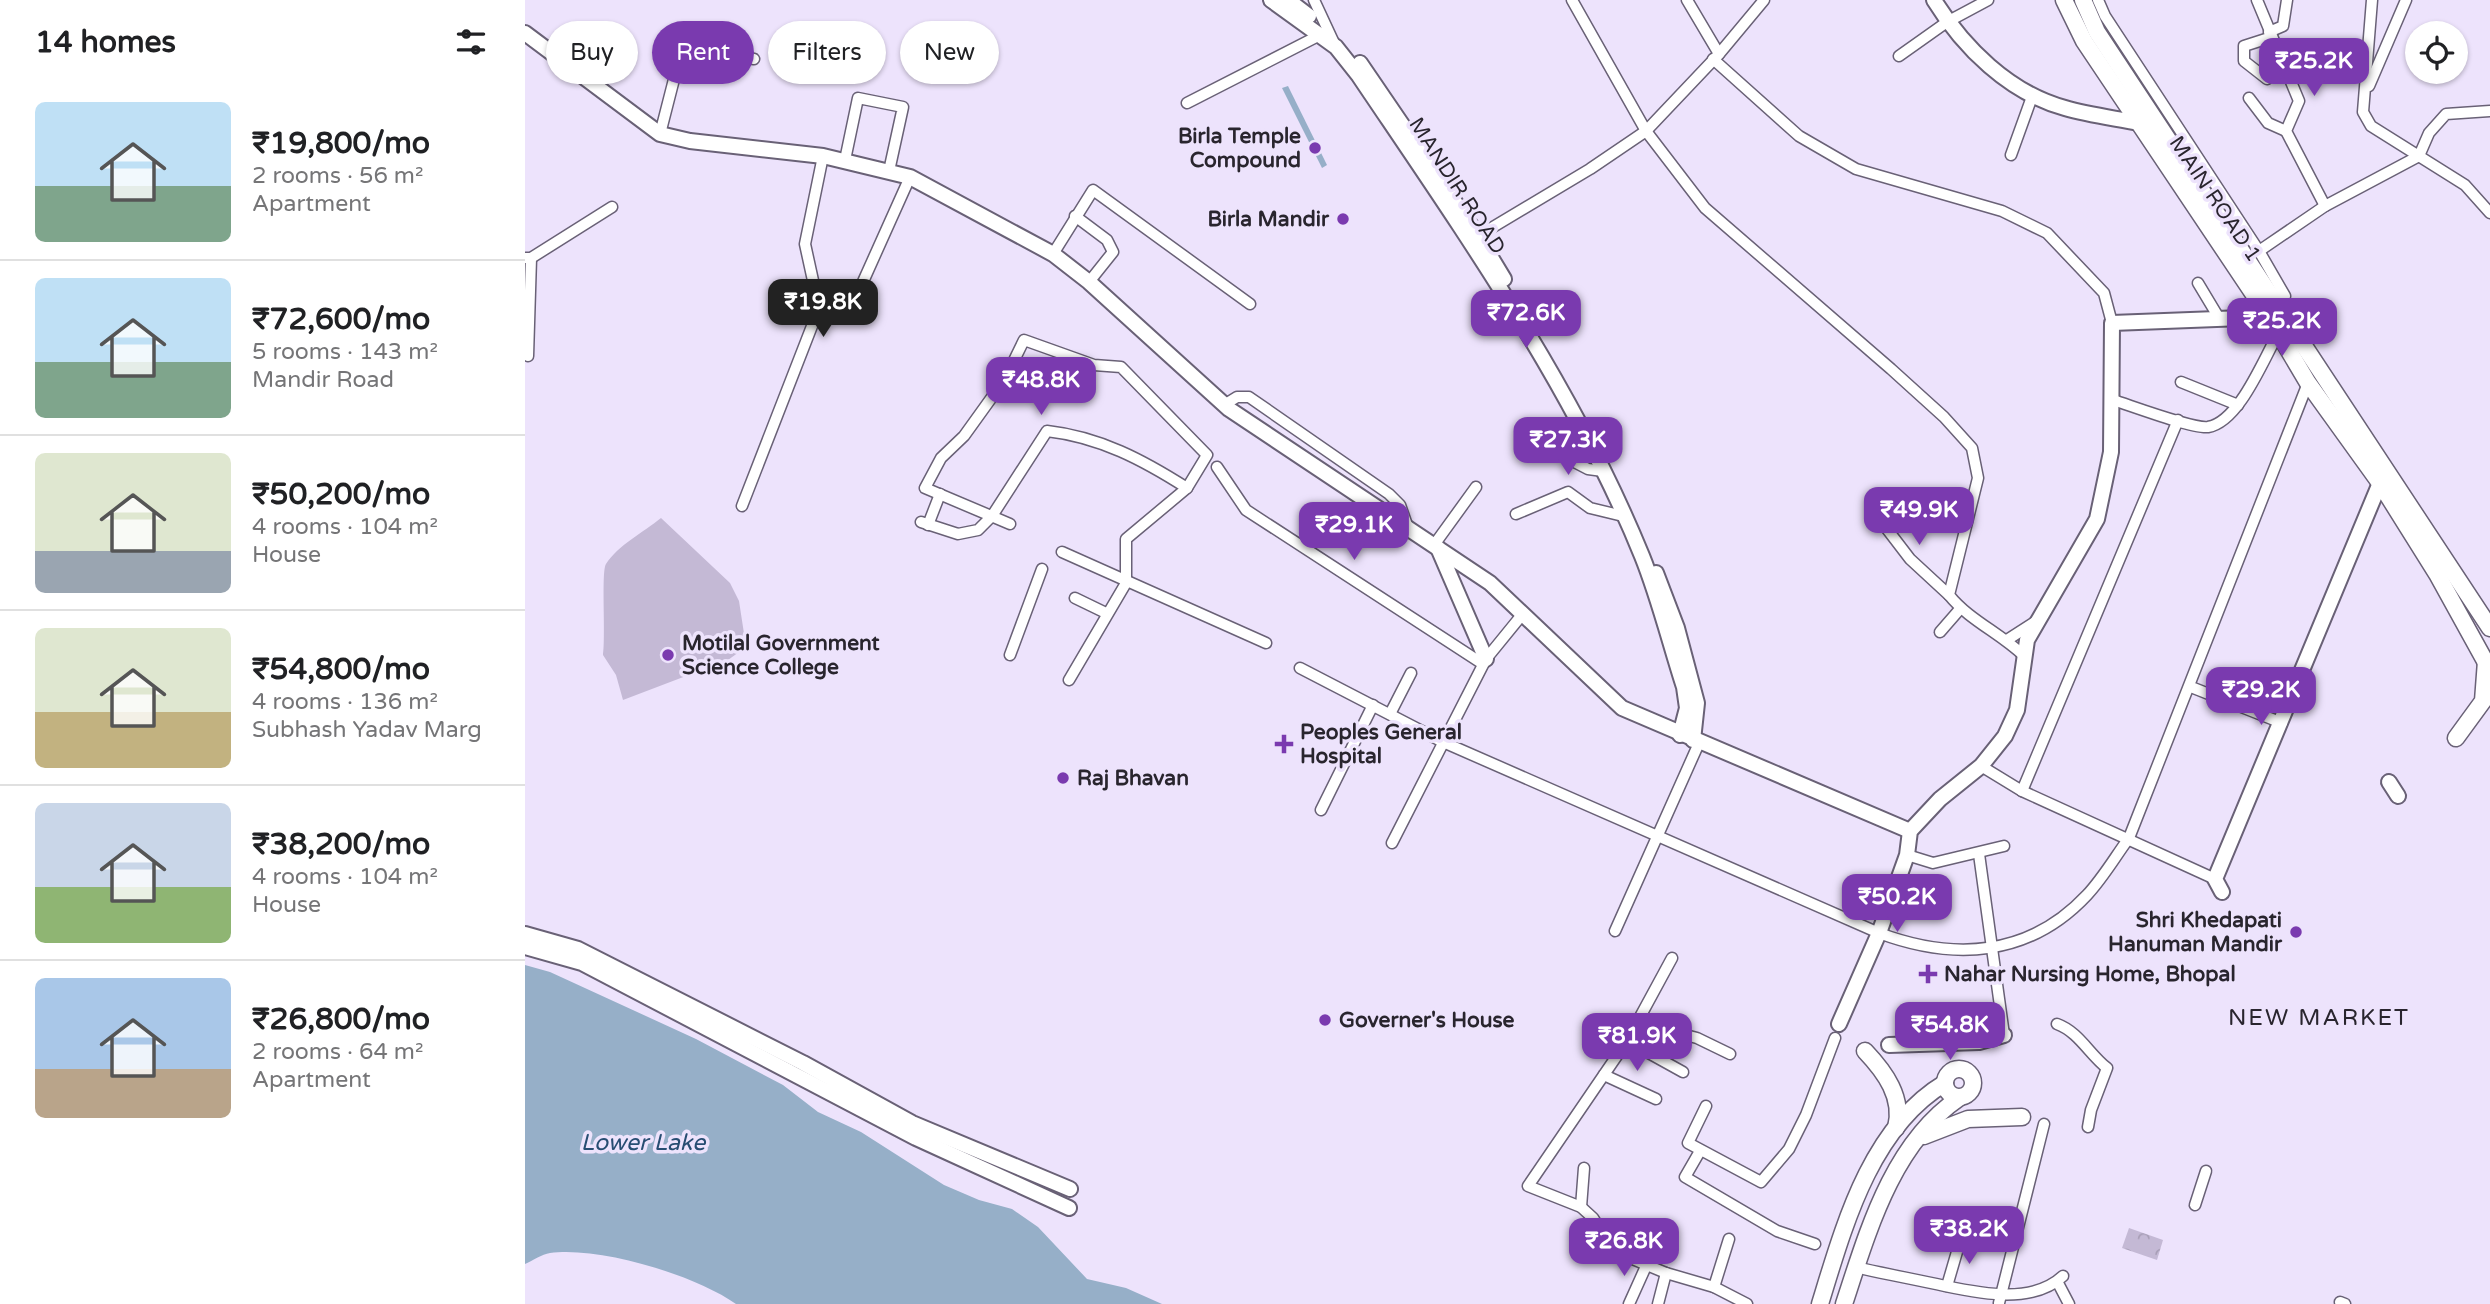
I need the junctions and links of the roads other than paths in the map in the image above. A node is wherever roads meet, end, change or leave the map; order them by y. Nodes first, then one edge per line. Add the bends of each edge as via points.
1 (1271, 0) edge
2 (1288, 0) edge
3 (1314, 0) edge
4 (1572, 0) edge
5 (1764, 0) edge
6 (1934, 0) edge
7 (1988, 0) edge
8 (2064, 0) edge
9 (2083, 0) edge
10 (2098, 0) edge
11 (2257, 0) edge
12 (2287, 0) edge
13 (2372, 0) edge
14 (2406, 0) edge
15 (1691, 1) edge
16 (1947, 22) junction
17 (525, 33) edge
18 (1324, 33) junction
19 (2270, 35) junction
20 (1716, 56) junction
21 (1899, 56) dead end
22 (2267, 79) dead end
23 (673, 84) edge
24 (2033, 94) junction
25 (2366, 94) junction
26 (2249, 98) dead end
27 (1187, 103) dead end
28 (2490, 111) edge
29 (2139, 123) junction
30 (1646, 131) junction
31 (2286, 131) junction
32 (660, 134) junction
33 (2011, 155) dead end
34 (823, 156) junction
35 (2419, 156) junction
36 (845, 160) junction
37 (889, 171) junction
38 (910, 177) junction
39 (2325, 206) junction
40 (612, 207) dead end
41 (2490, 213) edge
42 (1075, 216) junction
43 (1478, 236) junction
44 (2259, 251) junction
45 (1052, 254) junction
46 (528, 258) edge
47 (1089, 282) junction
48 (2198, 283) dead end
49 (1250, 304) dead end
50 (819, 308) junction
51 (2275, 314) junction
52 (2219, 318) junction
53 (2112, 323) junction
54 (2278, 334) junction
55 (528, 355) dead end
56 (2181, 382) dead end
57 (2308, 383) junction
58 (2113, 401) junction
59 (1224, 404) junction
60 (2238, 405) junction
61 (2178, 420) junction
62 (1561, 455) dead end
63 (1217, 467) dead end
64 (1603, 471) junction
65 (2380, 484) junction
66 (1476, 487) dead end
67 (1187, 488) junction
68 (940, 494) junction
69 (743, 506) dead end
70 (1874, 512) dead end
71 (1516, 514) dead end
72 (992, 516) junction
73 (1623, 516) junction
74 (1010, 524) dead end
75 (1408, 528) junction
76 (1436, 546) junction
77 (1062, 552) dead end
78 (1042, 569) dead end
79 (1126, 583) junction
80 (1949, 596) junction
81 (1075, 598) dead end
82 (1960, 609) junction
83 (1106, 613) junction
84 (1521, 616) junction
85 (2036, 621) junction
86 (2490, 628) edge
87 (1940, 632) dead end
88 (2007, 640) junction
89 (1266, 642) dead end
90 (1010, 655) dead end
91 (2023, 655) junction
92 (1484, 662) junction
93 (2488, 665) edge
94 (1300, 668) dead end
95 (1411, 673) dead end
96 (1069, 680) dead end
97 (2191, 687) junction
98 (1373, 705) junction
99 (1390, 714) junction
100 (2282, 723) junction
101 (2456, 738) dead end
102 (1691, 739) junction
103 (1443, 742) junction
104 (1981, 766) junction
105 (2389, 782) dead end
106 (2022, 791) junction
107 (2398, 796) dead end
108 (1321, 810) dead end
109 (1910, 831) junction
110 (1657, 836) junction
111 (2129, 838) junction
112 (1392, 844) dead end
113 (2004, 846) dead end
114 (1979, 854) junction
115 (1907, 855) junction
116 (2218, 886) joint
117 (1615, 930) dead end
118 (1879, 933) junction
119 (525, 934) edge
120 (525, 947) edge
121 (1994, 949) junction
122 (1672, 958) dead end
123 (1639, 1023) junction
124 (2057, 1024) dead end
125 (1837, 1031) joint
126 (2004, 1035) joint
127 (1627, 1041) junction
128 (1889, 1045) dead end
129 (1865, 1051) dead end
130 (1730, 1054) dead end
131 (1683, 1072) dead end
132 (1604, 1075) junction
133 (1945, 1083) junction
134 (1656, 1098) dead end
135 (1959, 1098) junction
136 (1706, 1105) dead end
137 (2022, 1117) dead end
138 (2044, 1124) dead end
139 (2088, 1127) dead end
140 (1896, 1128) junction
141 (1915, 1142) junction
142 (1700, 1150) junction
143 (1584, 1168) dead end
144 (2206, 1171) dead end
145 (1070, 1189) dead end
146 (2195, 1205) dead end
147 (1581, 1207) junction
148 (1069, 1208) dead end
149 (1961, 1238) dead end
150 (1728, 1239) dead end
151 (1815, 1244) dead end
152 (1647, 1264) junction
153 (1864, 1269) dead end
154 (1666, 1273) junction
155 (1947, 1286) junction
156 (1714, 1287) junction
157 (2024, 1300) edge
158 (2000, 1301) edge
159 (1629, 1304) edge
160 (1658, 1304) edge
161 (1747, 1304) edge
162 (1820, 1304) edge
163 (1844, 1304) edge
164 (2069, 1304) edge

1 - 18 street, MANDIR ROAD
2 - 18 street, MANDIR ROAD
3 - 18 street
4 - 30 street
5 - 20 street
6 - 16 street
7 - 16 street
8 - 29 main road, MAIN ROAD 1 via 2084,41
9 - 51 main road, MAIN ROAD 1 via 2097,32
10 - 44 street
11 - 19 street
12 - 19 street via 2283,26
13 - 25 street
14 - 25 street
15 - 20 street
16 - 21 street
16 - 24 street via 1990,68
17 - 32 street
18 - 27 street
18 - 43 street, MANDIR ROAD via 1347,46 1373,79
18 - 64 street, MANDIR ROAD via 1426,175 1527,332
19 - 22 street via 2244,46 2244,61
19 - 31 street via 2299,101
20 - 30 street
20 - 53 street via 1799,136 1856,169 2002,211 2047,233 2103,293
23 - 32 street
24 - 29 street via 2062,108
24 - 33 street
25 - 35 street via 2363,112 2371,126
26 - 31 street via 2269,123
28 - 35 street via 2446,114 2429,133
29 - 51 main road, MAIN ROAD 1
30 - 43 street
30 - 80 street via 1705,208 1891,369 1972,448 1978,478
31 - 39 street
32 - 34 street
34 - 36 street
34 - 50 street via 805,244
35 - 39 street
35 - 41 street via 2465,185
36 - 37 street
36 - 37 street via 858,99 903,107
37 - 38 street
38 - 45 street
38 - 50 street via 862,284
39 - 44 street
40 - 46 street
42 - 45 street
42 - 47 street via 1107,240 1113,252
42 - 49 street via 1093,190
43 - 102 street, MANDIR ROAD via 1586,419 1647,547 1677,628 1697,703
44 - 51 street via 2285,296
45 - 47 street
46 - 55 street
47 - 59 street
48 - 52 street
50 - 69 street
51 - 52 street
51 - 54 main road, MAIN ROAD 1
51 - 86 main road, MAIN ROAD 1
52 - 53 street
53 - 58 street
54 - 57 main road, MAIN ROAD 1
54 - 60 street
56 - 60 street
57 - 65 main road, MAIN ROAD 1
57 - 97 street
58 - 61 street
58 - 85 street via 2108,476 2097,519
59 - 75 street
59 - 75 street via 1249,397 1389,494 1400,505
60 - 61 street via 2225,421 2206,428
61 - 106 street
62 - 64 street
63 - 92 street via 1246,510
64 - 73 street, MANDIR ROAD
65 - 93 main road, MAIN ROAD 1
65 - 100 street
66 - 76 street
67 - 68 street via 1207,455 1121,367 1094,365 1024,340 1005,379 964,436 941,458 925,488
67 - 72 street via 1139,457 1074,434 1047,431
67 - 79 street via 1126,539
68 - 72 street
68 - 72 street via 924,524 958,534 978,530
70 - 80 street via 1910,559
71 - 73 street via 1568,492 1590,508
72 - 74 street
73 - 102 street, MANDIR ROAD via 1642,557 1683,687
75 - 76 street
76 - 84 street via 1490,583
76 - 92 street
77 - 79 street
78 - 90 street
79 - 83 street
79 - 89 street
80 - 82 street
81 - 83 street
82 - 87 street
82 - 88 street
83 - 96 street
84 - 92 street
84 - 102 street via 1622,708
85 - 88 street
85 - 91 street
88 - 91 street
91 - 104 street via 2017,710 2005,736
92 - 103 street
93 - 101 main road via 2483,701
94 - 98 street
95 - 99 street
97 - 100 street
97 - 111 street
98 - 99 street
98 - 108 street
99 - 103 street
100 - 116 street
102 - 109 street
102 - 110 street
103 - 110 street
103 - 112 street
104 - 106 street
104 - 109 street
105 - 107 street
106 - 111 street
109 - 115 street
110 - 117 street
110 - 118 street
111 - 116 street
111 - 121 street via 2090,891 2069,910 2026,938
113 - 114 street
114 - 115 street via 1933,863
114 - 121 street
115 - 118 street
118 - 121 street via 1926,949
118 - 125 street
119 - 145 street via 578,949 912,1123
120 - 148 street via 582,963 915,1138
121 - 126 street
122 - 123 street
123 - 127 street
123 - 130 street via 1697,1038
124 - 139 street via 2071,1030 2107,1068
125 - 142 street via 1789,1149 1761,1182
126 - 128 street via 1979,1042
127 - 131 street
127 - 132 street
129 - 140 main road via 1888,1077 1900,1116
132 - 134 street
132 - 147 street via 1528,1186
133 - 135 main road via 1949,1093
133 - 135 main road via 1953,1070 1969,1073 1972,1089
133 - 140 main road via 1919,1100
135 - 141 main road via 1937,1115
136 - 142 street via 1688,1143
137 - 141 main road via 1968,1119
138 - 158 street
140 - 162 main road via 1851,1207
141 - 163 main road via 1873,1216
142 - 151 street via 1685,1177 1777,1231
143 - 147 street
144 - 146 street
147 - 152 street via 1610,1245
149 - 155 street
150 - 156 street
152 - 154 street
152 - 159 street
153 - 155 street
154 - 156 street
154 - 160 street
155 - 158 street
156 - 161 street
157 - 158 street
157 - 164 street via 2060,1280

